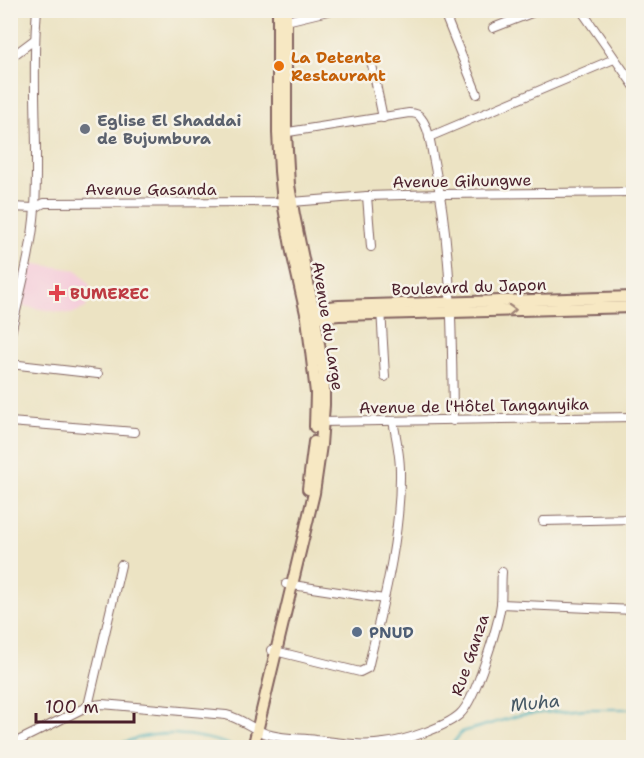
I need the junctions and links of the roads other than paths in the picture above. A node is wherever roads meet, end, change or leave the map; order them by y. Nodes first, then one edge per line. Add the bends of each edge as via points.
1 (37, 10) edge
2 (278, 10) edge
3 (332, 10) edge
4 (443, 10) edge
5 (539, 10) edge
6 (581, 10) edge
7 (284, 18) edge
8 (493, 28) dead end
9 (34, 40) junction
10 (10, 58) edge
11 (614, 59) junction
12 (372, 60) dead end
13 (633, 86) edge
14 (477, 94) dead end
15 (383, 118) junction
16 (282, 133) junction
17 (429, 137) junction
18 (633, 192) edge
19 (441, 194) junction
20 (367, 196) junction
21 (287, 202) junction
22 (10, 207) edge
23 (35, 208) junction
24 (371, 247) dead end
25 (633, 297) edge
26 (567, 304) junction
27 (452, 307) junction
28 (633, 307) edge
29 (381, 309) junction
30 (310, 313) junction
31 (10, 338) edge
32 (10, 364) edge
33 (98, 374) dead end
34 (385, 377) dead end
35 (633, 417) edge
36 (393, 421) junction
37 (453, 421) junction
38 (10, 422) edge
39 (319, 422) junction
40 (135, 432) dead end
41 (633, 519) edge
42 (543, 521) dead end
43 (121, 565) dead end
44 (501, 572) dead end
45 (290, 585) junction
46 (384, 599) junction
47 (501, 604) junction
48 (633, 610) edge
49 (274, 650) junction
50 (88, 706) junction
51 (255, 728) junction
52 (10, 745) edge
53 (250, 746) edge

1 - 9 street
2 - 7 main road, Avenue du Large
3 - 7 street
4 - 14 street
5 - 8 street
6 - 11 street
7 - 16 main road, Avenue du Large
9 - 10 street
9 - 23 street
11 - 13 street
11 - 17 street
12 - 15 street
15 - 16 street
15 - 17 street via 416,114 422,118
16 - 21 main road, Avenue du Large
17 - 19 street
18 - 19 street, Avenue Gihungwe
19 - 20 street, Avenue Gihungwe
19 - 27 street
20 - 21 street, Avenue Gihungwe
20 - 24 street
21 - 23 street, Avenue Gasanda via 44,203
21 - 30 main road, Avenue du Large
22 - 23 street, Avenue Gasanda
23 - 31 street
25 - 26 main road, Boulevard du Japon
26 - 27 main road, Boulevard du Japon
26 - 28 main road, Boulevard du Japon
27 - 29 main road, Boulevard du Japon
27 - 37 street
29 - 30 main road, Boulevard du Japon
29 - 34 street
30 - 39 main road, Avenue du Large
32 - 33 street
35 - 37 street, Avenue de l'Hôtel Tanganyika
36 - 37 street, Avenue de l'Hôtel Tanganyika
36 - 39 street, Avenue de l'Hôtel Tanganyika
36 - 46 street via 400,481
38 - 40 street
39 - 45 main road, Avenue du Large via 317,476
41 - 42 street
43 - 50 street
44 - 47 street, Rue Ganza
45 - 46 street
45 - 49 main road, Avenue du Large
46 - 49 street via 368,668 364,671
47 - 48 street
47 - 51 street, Rue Ganza via 469,704 446,723 394,741 368,744 273,736
49 - 51 main road, Avenue du Large
50 - 51 street, Rue Ganza via 116,704 226,715
50 - 52 street
51 - 53 main road, Avenue du Large

